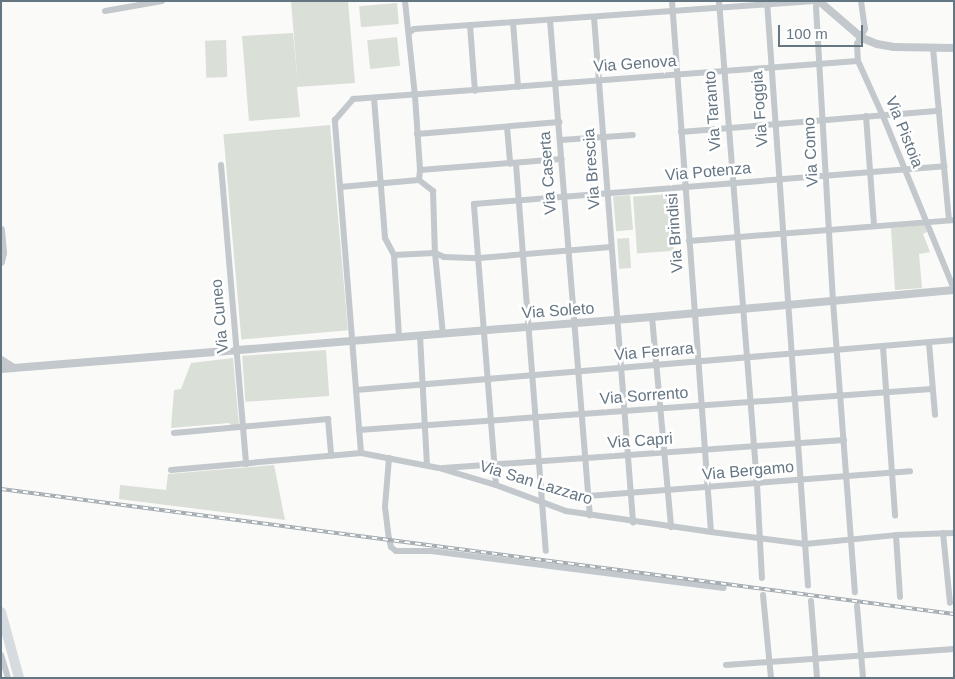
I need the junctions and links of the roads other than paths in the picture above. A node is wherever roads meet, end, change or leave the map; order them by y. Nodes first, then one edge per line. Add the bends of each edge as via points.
1 (162, 1) edge
2 (405, 1) edge
3 (672, 1) edge
4 (817, 1) edge
5 (860, 1) edge
6 (767, 3) edge
7 (719, 5) edge
8 (105, 11) dead end
9 (673, 12) junction
10 (594, 17) junction
11 (550, 20) junction
12 (513, 22) junction
13 (470, 25) junction
14 (409, 33) junction
15 (862, 38) junction
16 (933, 48) junction
17 (954, 48) edge
18 (858, 61) junction
19 (819, 64) junction
20 (771, 67) junction
21 (724, 71) junction
22 (677, 75) junction
23 (600, 81) junction
24 (555, 84) junction
25 (518, 87) junction
26 (475, 91) junction
27 (415, 96) junction
28 (374, 98) junction
29 (939, 110) junction
30 (866, 116) junction
31 (883, 116) junction
32 (823, 120) junction
33 (559, 122) junction
34 (775, 124) junction
35 (506, 127) junction
36 (728, 128) junction
37 (682, 132) junction
38 (417, 134) junction
39 (633, 135) dead end
40 (603, 137) junction
41 (561, 140) junction
42 (562, 159) junction
43 (513, 164) junction
44 (221, 165) dead end
45 (944, 166) junction
46 (420, 170) junction
47 (904, 170) junction
48 (870, 172) junction
49 (826, 176) junction
50 (418, 180) junction
51 (779, 180) junction
52 (381, 183) junction
53 (733, 184) junction
54 (340, 187) junction
55 (685, 187) junction
56 (607, 194) junction
57 (564, 197) junction
58 (519, 200) junction
59 (951, 220) edge
60 (926, 221) junction
61 (874, 226) junction
62 (1, 230) edge
63 (829, 231) junction
64 (783, 234) junction
65 (736, 238) junction
66 (689, 241) junction
67 (611, 247) junction
68 (568, 251) junction
69 (435, 253) junction
70 (523, 254) junction
71 (394, 255) junction
72 (480, 258) junction
73 (1, 262) edge
74 (954, 290) edge
75 (833, 301) junction
76 (789, 304) junction
77 (743, 308) junction
78 (695, 313) junction
79 (652, 317) junction
80 (617, 320) junction
81 (574, 323) junction
82 (528, 327) junction
83 (485, 330) junction
84 (443, 334) junction
85 (420, 336) junction
86 (399, 337) junction
87 (954, 340) edge
88 (352, 341) junction
89 (929, 342) junction
90 (883, 346) junction
91 (237, 349) junction
92 (837, 350) junction
93 (792, 354) junction
94 (747, 358) junction
95 (1, 360) edge
96 (698, 362) junction
97 (656, 366) junction
98 (14, 368) junction
99 (1, 369) edge
100 (621, 369) junction
101 (578, 373) junction
102 (532, 376) junction
103 (488, 380) junction
104 (423, 385) junction
105 (932, 389) junction
106 (356, 390) junction
107 (887, 392) junction
108 (840, 396) junction
109 (796, 399) junction
110 (750, 402) junction
111 (702, 406) junction
112 (660, 409) junction
113 (624, 412) junction
114 (581, 415) junction
115 (935, 415) dead end
116 (536, 418) junction
117 (491, 421) junction
118 (425, 425) junction
119 (243, 428) junction
120 (359, 430) junction
121 (174, 433) dead end
122 (844, 440) junction
123 (798, 443) junction
124 (754, 446) junction
125 (706, 450) junction
126 (361, 453) junction
127 (665, 453) junction
128 (331, 456) junction
129 (628, 456) junction
130 (389, 458) junction
131 (585, 459) junction
132 (540, 461) junction
133 (246, 464) junction
134 (494, 464) junction
135 (427, 465) junction
136 (439, 468) junction
137 (171, 470) dead end
138 (910, 471) dead end
139 (892, 472) junction
140 (846, 477) junction
141 (801, 480) junction
142 (757, 484) junction
143 (496, 485) junction
144 (709, 488) junction
145 (668, 490) junction
146 (631, 492) junction
147 (588, 496) junction
148 (544, 503) junction
149 (590, 516) junction
150 (895, 516) dead end
151 (634, 522) junction
152 (671, 527) junction
153 (711, 532) junction
154 (943, 533) junction
155 (954, 533) edge
156 (896, 535) junction
157 (759, 538) junction
158 (851, 540) junction
159 (805, 544) junction
160 (546, 551) dead end
161 (762, 578) dead end
162 (808, 586) dead end
163 (724, 588) dead end
164 (855, 592) dead end
165 (763, 595) dead end
166 (900, 597) dead end
167 (811, 601) dead end
168 (950, 603) dead end
169 (857, 606) dead end
170 (1, 612) edge
171 (954, 649) edge
172 (1, 655) edge
173 (861, 655) junction
174 (816, 659) junction
175 (770, 662) junction
176 (726, 665) dead end
177 (8, 678) edge
178 (19, 678) edge
179 (771, 678) edge
180 (817, 678) edge
181 (863, 678) edge

1 - 8 street
2 - 14 street
3 - 9 street, Via Brindisi
4 - 6 street
4 - 15 street
4 - 19 street, Via Como
5 - 15 street via 865,20
6 - 7 street
6 - 20 street, Via Foggia
7 - 9 street
7 - 21 street, Via Taranto
9 - 10 street
9 - 22 street, Via Brindisi
10 - 11 street
10 - 23 street, Via Brescia
11 - 12 street
11 - 24 street, Via Caserta
12 - 13 street
12 - 25 street
13 - 14 street via 414,29
13 - 26 street
14 - 27 street
15 - 16 street via 894,47
15 - 18 street via 857,44
16 - 17 street
16 - 29 street
18 - 19 street, Via Genova
18 - 31 street, Via Pistoia
19 - 20 street, Via Genova
19 - 32 street, Via Como
20 - 21 street, Via Genova
20 - 34 street, Via Foggia
21 - 22 street, Via Genova
21 - 36 street, Via Taranto
22 - 23 street, Via Genova
22 - 37 street, Via Brindisi
23 - 24 street, Via Genova
23 - 40 street, Via Brescia
24 - 25 street, Via Genova
24 - 33 street, Via Caserta
25 - 26 street, Via Genova
26 - 27 street, Via Genova
27 - 28 street, Via Genova
27 - 38 street
28 - 52 street
28 - 54 street, Via Genova via 352,99 335,120
29 - 31 street
29 - 45 street
30 - 31 street
30 - 32 street
30 - 48 street
31 - 47 street, Via Pistoia
32 - 34 street
32 - 49 street, Via Como
33 - 35 street
33 - 41 street, Via Caserta
34 - 36 street
34 - 51 street, Via Foggia
35 - 38 street
35 - 43 street
36 - 37 street
36 - 53 street, Via Taranto
37 - 55 street, Via Brindisi
38 - 46 street
39 - 40 street
40 - 41 street
40 - 56 street, Via Brescia
41 - 42 street, Via Caserta
42 - 43 street
42 - 57 street, Via Caserta
43 - 46 street
43 - 58 street
44 - 91 street, Via Cuneo
45 - 47 street, Via Potenza
45 - 59 street
46 - 50 street
47 - 48 street, Via Potenza
47 - 60 street, Via Pistoia
48 - 49 street, Via Potenza
48 - 61 street
49 - 51 street, Via Potenza
49 - 63 street, Via Como
50 - 52 street
50 - 69 street via 433,191
51 - 53 street, Via Potenza
51 - 64 street, Via Foggia
52 - 54 street
52 - 71 street via 385,238
53 - 55 street, Via Potenza
53 - 65 street, Via Taranto
54 - 88 street
55 - 56 street, Via Potenza
55 - 66 street, Via Brindisi
56 - 57 street, Via Potenza
56 - 67 street, Via Brescia
57 - 58 street, Via Potenza
57 - 68 street, Via Caserta
58 - 70 street
58 - 72 street, Via Potenza via 474,204
59 - 60 street
60 - 61 street
60 - 74 street, Via Pistoia
61 - 63 street
62 - 73 street
63 - 64 street
63 - 75 street, Via Como
64 - 65 street
64 - 76 street, Via Foggia
65 - 66 street
65 - 77 street, Via Taranto
66 - 78 street, Via Brindisi
67 - 68 street
67 - 80 street, Via Brescia
68 - 70 street
68 - 81 street, Via Caserta
69 - 71 street
69 - 72 street via 444,257
69 - 84 street
70 - 72 street
70 - 82 street
71 - 86 street
72 - 83 street
74 - 75 street, Via Soleto
75 - 76 street, Via Soleto
75 - 92 street, Via Como
76 - 77 street, Via Soleto
76 - 93 street, Via Foggia
77 - 78 street, Via Soleto
77 - 94 street, Via Taranto
78 - 79 street, Via Soleto
78 - 96 street, Via Brindisi
79 - 80 street, Via Soleto
79 - 97 street
80 - 81 street, Via Soleto
80 - 100 street, Via Brescia
81 - 82 street, Via Soleto
81 - 101 street, Via Caserta
82 - 83 street, Via Soleto
82 - 102 street
83 - 84 street, Via Soleto
83 - 103 street
84 - 85 street, Via Soleto
85 - 86 street, Via Soleto
85 - 104 street
86 - 88 street, Via Soleto
87 - 89 street, Via Ferrara
88 - 91 street, Via Soleto
88 - 106 street
89 - 90 street, Via Ferrara
89 - 105 street
90 - 92 street, Via Ferrara
90 - 107 street
91 - 98 street, Via Soleto
91 - 119 street, Via Cuneo
92 - 93 street, Via Ferrara
92 - 108 street, Via Como
93 - 94 street, Via Ferrara
93 - 109 street, Via Foggia
94 - 96 street, Via Ferrara
94 - 110 street, Via Taranto
95 - 98 street
96 - 97 street, Via Ferrara
96 - 111 street, Via Brindisi
97 - 100 street, Via Ferrara
97 - 112 street
98 - 99 street, Via Soleto
100 - 101 street, Via Ferrara
100 - 113 street, Via Brescia
101 - 102 street, Via Ferrara
101 - 114 street, Via Caserta
102 - 103 street, Via Ferrara
102 - 116 street
103 - 104 street, Via Ferrara
103 - 117 street
104 - 106 street, Via Ferrara
104 - 118 street
105 - 107 street, Via Sorrento
105 - 115 street
106 - 120 street
107 - 108 street, Via Sorrento
107 - 139 street
108 - 109 street, Via Sorrento
108 - 122 street, Via Como
109 - 110 street, Via Sorrento
109 - 123 street, Via Foggia
110 - 111 street, Via Sorrento
110 - 124 street, Via Taranto
111 - 112 street, Via Sorrento
111 - 125 street, Via Brindisi
112 - 113 street, Via Sorrento
112 - 127 street
113 - 114 street, Via Sorrento
113 - 129 street, Via Brescia
114 - 116 street, Via Sorrento
114 - 131 street, Via Caserta
116 - 117 street, Via Sorrento
116 - 132 street
117 - 118 street, Via Sorrento
117 - 134 street
118 - 120 street, Via Sorrento
118 - 135 street
119 - 121 street
119 - 128 street via 328,419
119 - 133 street, Via Cuneo
120 - 126 street
122 - 123 street, Via Capri
122 - 140 street, Via Como
123 - 124 street, Via Capri
123 - 141 street, Via Foggia
124 - 125 street, Via Capri
124 - 142 street, Via Taranto
125 - 127 street, Via Capri
125 - 144 street, Via Brindisi
126 - 128 street, Via San Lazzaro
126 - 130 street, Via San Lazzaro
127 - 129 street, Via Capri
127 - 145 street
128 - 133 street, Via San Lazzaro
129 - 131 street, Via Capri
129 - 146 street, Via Brescia
130 - 135 street, Via San Lazzaro
130 - 163 street via 385,507 389,538 396,551 432,551
131 - 132 street, Via Capri
131 - 147 street, Via Caserta
132 - 134 street, Via Capri
132 - 148 street
133 - 137 street, Via San Lazzaro
134 - 136 street, Via Capri
134 - 143 street
135 - 136 street, Via San Lazzaro
136 - 143 street, Via San Lazzaro
138 - 139 street, Via Bergamo
139 - 140 street, Via Bergamo
139 - 150 street
140 - 141 street, Via Bergamo
140 - 158 street, Via Como
141 - 142 street, Via Bergamo
141 - 159 street, Via Foggia
142 - 144 street, Via Bergamo
142 - 157 street, Via Taranto
143 - 148 street, Via San Lazzaro
144 - 145 street, Via Bergamo
144 - 153 street, Via Brindisi
145 - 146 street, Via Bergamo
145 - 152 street
146 - 147 street, Via Bergamo
146 - 151 street, Via Brescia
147 - 149 street, Via Caserta
148 - 149 street, Via San Lazzaro
148 - 160 street
149 - 151 street, Via San Lazzaro
151 - 152 street, Via San Lazzaro
152 - 153 street, Via San Lazzaro
153 - 157 street, Via San Lazzaro
154 - 155 street, Via San Lazzaro
154 - 156 street, Via San Lazzaro
154 - 168 street
156 - 158 street, Via San Lazzaro
156 - 166 street
157 - 159 street, Via San Lazzaro
157 - 161 street, Via Taranto
158 - 159 street, Via San Lazzaro
158 - 164 street, Via Como
159 - 162 street, Via Foggia
165 - 175 street
167 - 174 street
169 - 173 street
170 - 178 main road
171 - 173 street
172 - 177 street
173 - 174 street
173 - 181 street
174 - 175 street
174 - 180 street
175 - 176 street
175 - 179 street

